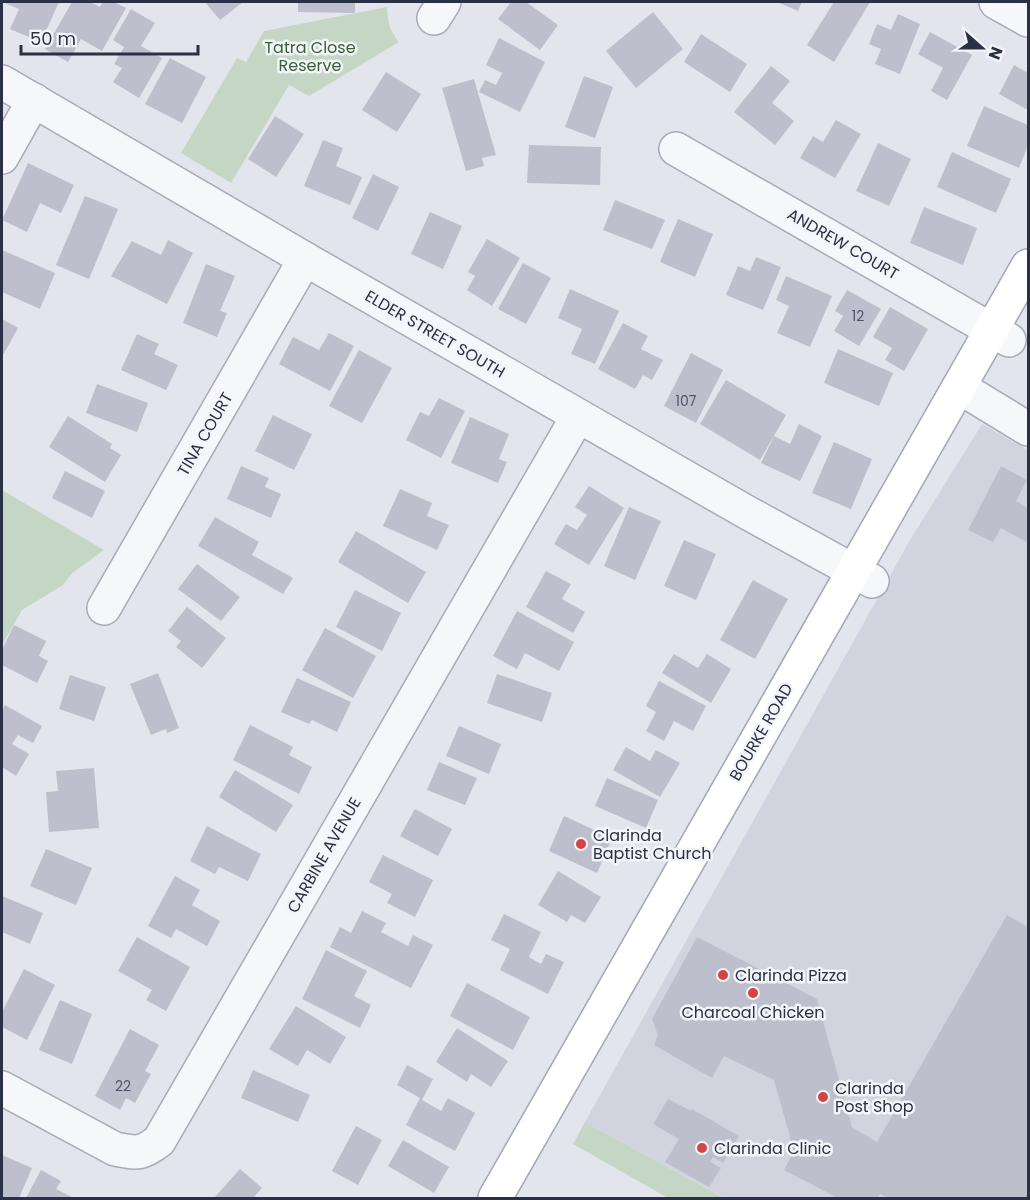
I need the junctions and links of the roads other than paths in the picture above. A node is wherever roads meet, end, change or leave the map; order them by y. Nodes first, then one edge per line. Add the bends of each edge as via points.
1 (996, 2) edge
2 (1029, 20) edge
3 (2, 82) edge
4 (34, 100) junction
5 (676, 149) dead end
6 (2, 157) edge
7 (305, 260) junction
8 (1029, 266) edge
9 (1029, 308) edge
10 (1001, 335) junction
11 (968, 392) junction
12 (578, 416) junction
13 (1029, 429) edge
14 (862, 577) junction
15 (104, 608) dead end
16 (2, 1088) edge
17 (495, 1198) edge
18 (519, 1198) edge

1 - 2 street
3 - 4 street, ELDER STREET SOUTH
4 - 6 street
4 - 7 street, ELDER STREET SOUTH
5 - 10 street, ANDREW COURT
7 - 12 street, ELDER STREET SOUTH
7 - 15 street, TINA COURT
8 - 10 main road, BOURKE ROAD
9 - 10 main road, BOURKE ROAD
10 - 11 main road, BOURKE ROAD
11 - 13 street
11 - 14 main road, BOURKE ROAD
12 - 14 street, ELDER STREET SOUTH
12 - 16 street, CARBINE AVENUE via 159,1141 136,1153 115,1149
14 - 17 main road, BOURKE ROAD
14 - 18 main road, BOURKE ROAD

